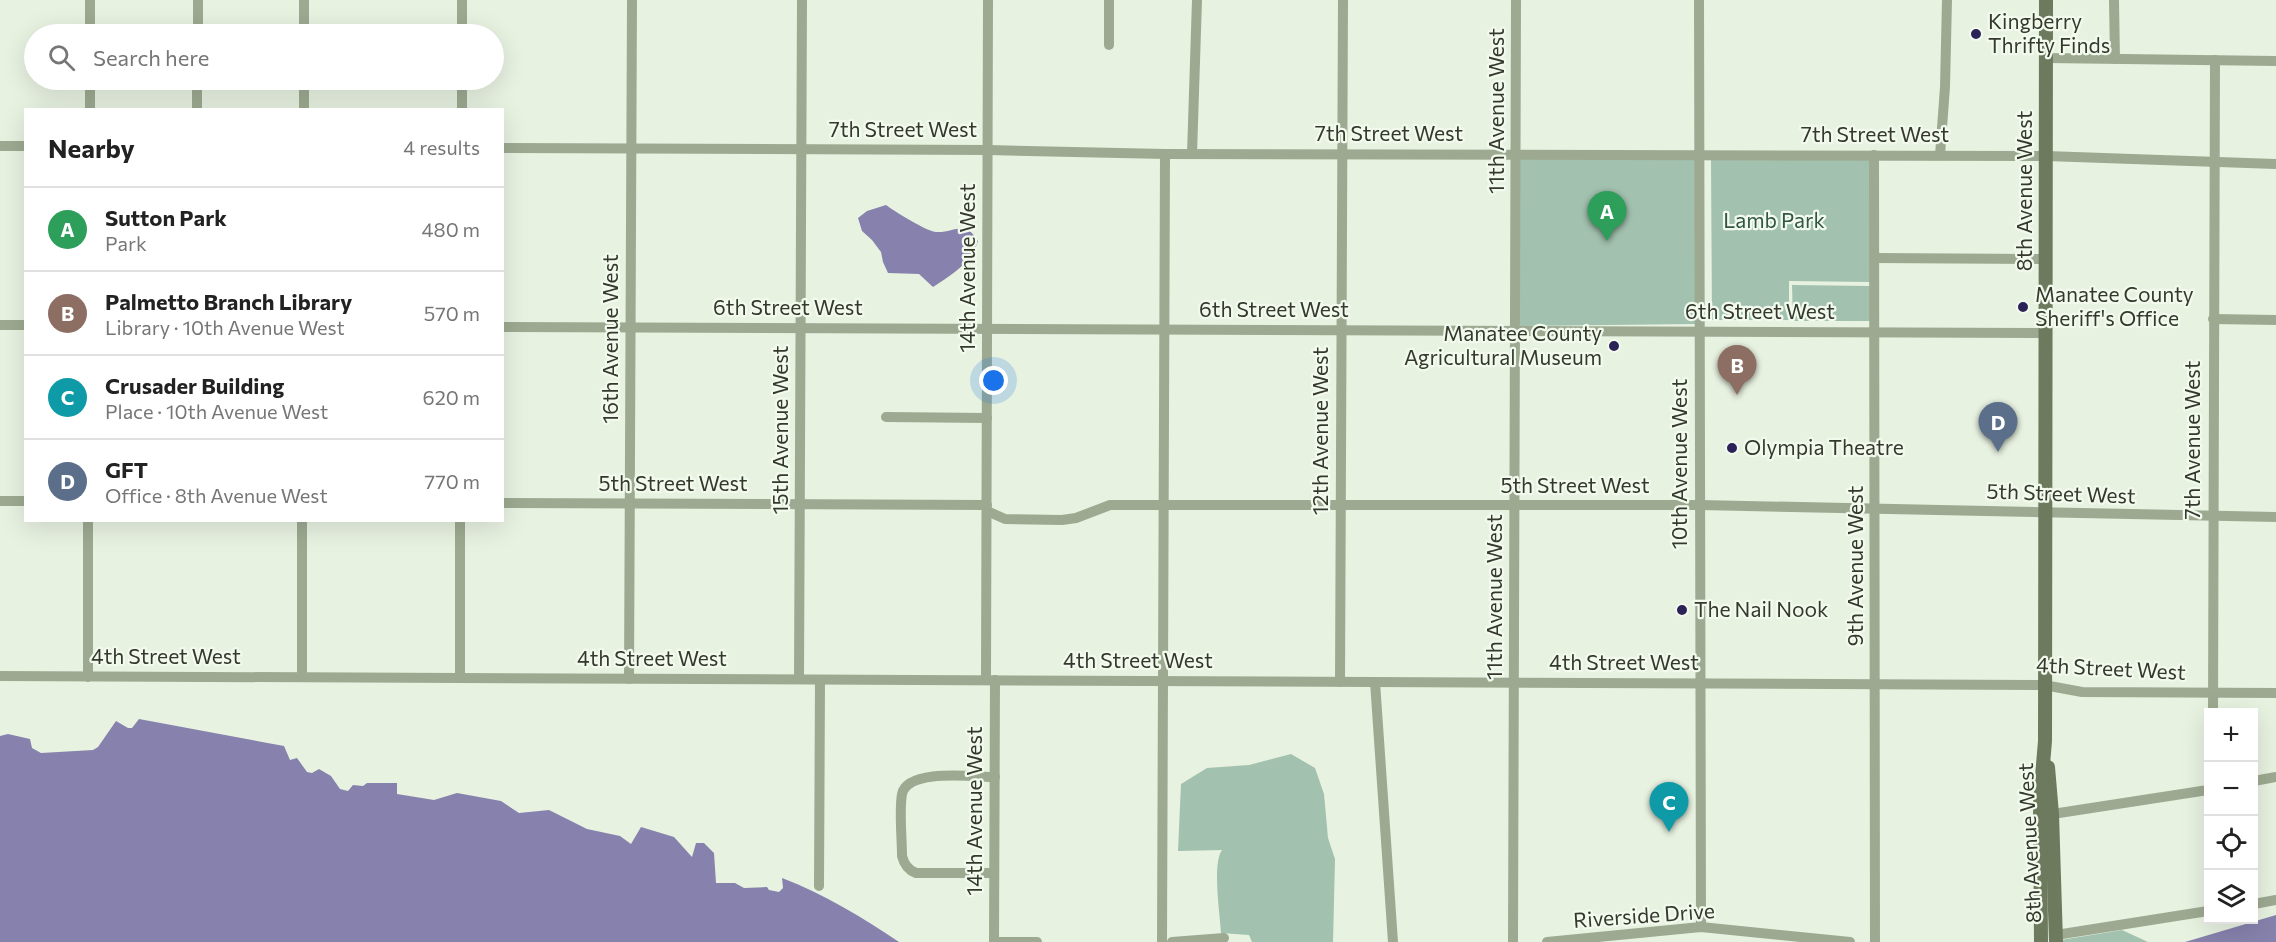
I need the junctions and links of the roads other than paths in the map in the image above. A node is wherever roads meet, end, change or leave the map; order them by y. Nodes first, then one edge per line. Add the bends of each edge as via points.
1 (90, 0) edge
2 (198, 0) edge
3 (304, 0) edge
4 (462, 0) edge
5 (632, 0) edge
6 (802, 0) edge
7 (988, 0) edge
8 (1109, 0) edge
9 (1197, 0) edge
10 (1343, 0) edge
11 (1516, 0) edge
12 (1699, 0) edge
13 (1947, 0) edge
14 (2046, 0) edge
15 (2115, 0) edge
16 (90, 24) edge
17 (198, 24) edge
18 (304, 24) edge
19 (462, 24) edge
20 (1109, 45) dead end
21 (2046, 58) junction
22 (2115, 59) junction
23 (2215, 60) junction
24 (2276, 61) edge
25 (90, 90) edge
26 (197, 90) edge
27 (304, 90) edge
28 (462, 90) edge
29 (90, 108) edge
30 (197, 108) edge
31 (304, 108) edge
32 (462, 108) edge
33 (0, 146) edge
34 (24, 146) edge
35 (504, 148) edge
36 (631, 148) junction
37 (802, 149) junction
38 (988, 150) junction
39 (1165, 154) junction
40 (1192, 154) junction
41 (1342, 154) junction
42 (1516, 154) junction
43 (1699, 154) junction
44 (1874, 155) junction
45 (1940, 155) junction
46 (2046, 156) junction
47 (2215, 162) junction
48 (2276, 164) edge
49 (1875, 258) junction
50 (2046, 259) junction
51 (2213, 319) junction
52 (2276, 320) edge
53 (0, 324) edge
54 (24, 325) edge
55 (504, 327) edge
56 (631, 327) junction
57 (801, 328) junction
58 (987, 329) junction
59 (1164, 329) junction
60 (1341, 330) junction
61 (1515, 331) junction
62 (1699, 332) junction
63 (1875, 332) junction
64 (2046, 333) junction
65 (886, 417) dead end
66 (987, 418) junction
67 (0, 501) edge
68 (24, 501) edge
69 (504, 503) edge
70 (630, 504) junction
71 (800, 504) junction
72 (1164, 505) junction
73 (1341, 505) junction
74 (1700, 505) junction
75 (1515, 506) junction
76 (1875, 507) junction
77 (987, 508) junction
78 (2045, 513) junction
79 (2212, 517) junction
80 (2276, 518) edge
81 (88, 522) edge
82 (302, 522) edge
83 (460, 522) edge
84 (0, 676) edge
85 (88, 676) junction
86 (302, 677) junction
87 (460, 678) junction
88 (629, 679) junction
89 (799, 680) junction
90 (820, 680) junction
91 (990, 680) junction
92 (1163, 681) junction
93 (1340, 682) junction
94 (1375, 682) junction
95 (1514, 682) junction
96 (1701, 683) junction
97 (1875, 684) junction
98 (2044, 684) junction
99 (2213, 693) junction
100 (2276, 693) edge
101 (2213, 708) edge
102 (994, 777) junction
103 (2276, 777) edge
104 (2258, 780) edge
105 (2204, 791) edge
106 (2046, 815) junction
107 (2039, 856) junction
108 (994, 873) junction
109 (819, 886) dead end
110 (2276, 900) edge
111 (2258, 902) edge
112 (2204, 912) edge
113 (1701, 927) junction
114 (1224, 938) dead end
115 (2056, 939) edge
116 (994, 942) edge
117 (1037, 942) edge
118 (1162, 942) edge
119 (1172, 942) edge
120 (1393, 942) edge
121 (1513, 942) edge
122 (1547, 942) edge
123 (1850, 942) edge
124 (1875, 942) edge
125 (2041, 942) edge

1 - 16 street
2 - 17 street
3 - 18 street
4 - 19 street
5 - 36 street, 16th Avenue West
6 - 37 street, 15th Avenue West
7 - 38 street, 14th Avenue West
8 - 20 street
9 - 40 street
10 - 41 street, 12th Avenue West
11 - 42 street, 11th Avenue West
12 - 43 street, 10th Avenue West
13 - 45 street
14 - 21 main road, 8th Avenue West
15 - 22 street
21 - 22 street
21 - 46 main road, 8th Avenue West
22 - 23 street
23 - 24 street
23 - 47 street, 7th Avenue West
25 - 29 street
26 - 30 street
27 - 31 street
28 - 32 street
33 - 34 street
35 - 36 street, 7th Street West
36 - 37 street, 7th Street West
36 - 56 street, 16th Avenue West
37 - 38 street, 7th Street West
37 - 57 street, 15th Avenue West
38 - 39 street, 7th Street West
38 - 58 street, 14th Avenue West
39 - 40 street, 7th Street West
39 - 59 street
40 - 41 street, 7th Street West
41 - 42 street, 7th Street West
41 - 60 street, 12th Avenue West
42 - 43 street, 7th Street West
42 - 61 street, 11th Avenue West
43 - 44 street, 7th Street West
43 - 62 street, 10th Avenue West
44 - 45 street, 7th Street West
44 - 49 street, 9th Avenue West
45 - 46 street, 7th Street West
46 - 47 street, 7th Street West
46 - 50 main road, 8th Avenue West
47 - 48 street, 7th Street West
47 - 51 street, 7th Avenue West
49 - 50 street
49 - 63 street, 9th Avenue West
50 - 64 main road, 8th Avenue West
51 - 52 street
51 - 79 street, 7th Avenue West
53 - 54 street
55 - 56 street, 6th Street West
56 - 57 street, 6th Street West
56 - 70 street, 16th Avenue West
57 - 58 street, 6th Street West
57 - 71 street, 15th Avenue West
58 - 59 street, 6th Street West
58 - 66 street, 14th Avenue West
59 - 60 street, 6th Street West
59 - 72 street
60 - 61 street, 6th Street West
60 - 73 street, 12th Avenue West
61 - 62 street, 6th Street West
61 - 75 street, 11th Avenue West
62 - 63 street, 6th Street West
62 - 74 street, 10th Avenue West
63 - 64 street, 6th Street West
63 - 76 street, 9th Avenue West
64 - 78 main road, 8th Avenue West
65 - 66 street
66 - 77 street, 14th Avenue West
67 - 68 street
69 - 70 street, 5th Street West
70 - 71 street, 5th Street West
70 - 88 street, 16th Avenue West
71 - 77 street, 5th Street West
71 - 89 street, 15th Avenue West
72 - 73 street, 5th Street West
72 - 77 street, 5th Street West via 1110,505 1062,520 1005,519
72 - 92 street
73 - 75 street, 5th Street West
73 - 93 street, 12th Avenue West
74 - 75 street, 5th Street West
74 - 76 street, 5th Street West
74 - 96 street, 10th Avenue West
75 - 95 street, 11th Avenue West
76 - 78 street, 5th Street West
76 - 97 street, 9th Avenue West
77 - 91 street, 14th Avenue West
78 - 79 street, 5th Street West
78 - 98 main road, 8th Avenue West
79 - 80 street, 5th Street West
79 - 99 street, 7th Avenue West
81 - 85 street
82 - 86 street
83 - 87 street
84 - 85 street, 4th Street West
85 - 86 street, 4th Street West
86 - 87 street, 4th Street West
87 - 88 street, 4th Street West
88 - 89 street, 4th Street West
89 - 90 street, 4th Street West
90 - 91 street, 4th Street West
90 - 109 street
91 - 92 street, 4th Street West
91 - 102 street, 14th Avenue West
92 - 93 street, 4th Street West
92 - 118 street
93 - 94 street, 4th Street West
94 - 95 street, 4th Street West
94 - 120 street
95 - 96 street, 4th Street West
95 - 121 street, 11th Avenue West
96 - 97 street, 4th Street West
96 - 113 street, 10th Avenue West
97 - 98 street, 4th Street West
97 - 124 street, 9th Avenue West
98 - 99 street, 4th Street West via 2082,692
98 - 106 main road, 8th Avenue West
99 - 100 street, 4th Street West
99 - 101 street, 7th Avenue West
102 - 108 street, 14th Avenue West
102 - 108 street via 921,778 909,783 902,795 902,856 910,870
103 - 104 street
105 - 106 street
106 - 107 main road, 8th Avenue West
106 - 115 main road, 8th Avenue West
107 - 115 main road via 2046,885 2047,924
107 - 125 main road, 8th Avenue West
108 - 116 street, 14th Avenue West
110 - 111 street
112 - 115 street
113 - 122 street, Riverside Drive
113 - 123 street, Riverside Drive
114 - 119 street
116 - 117 street

